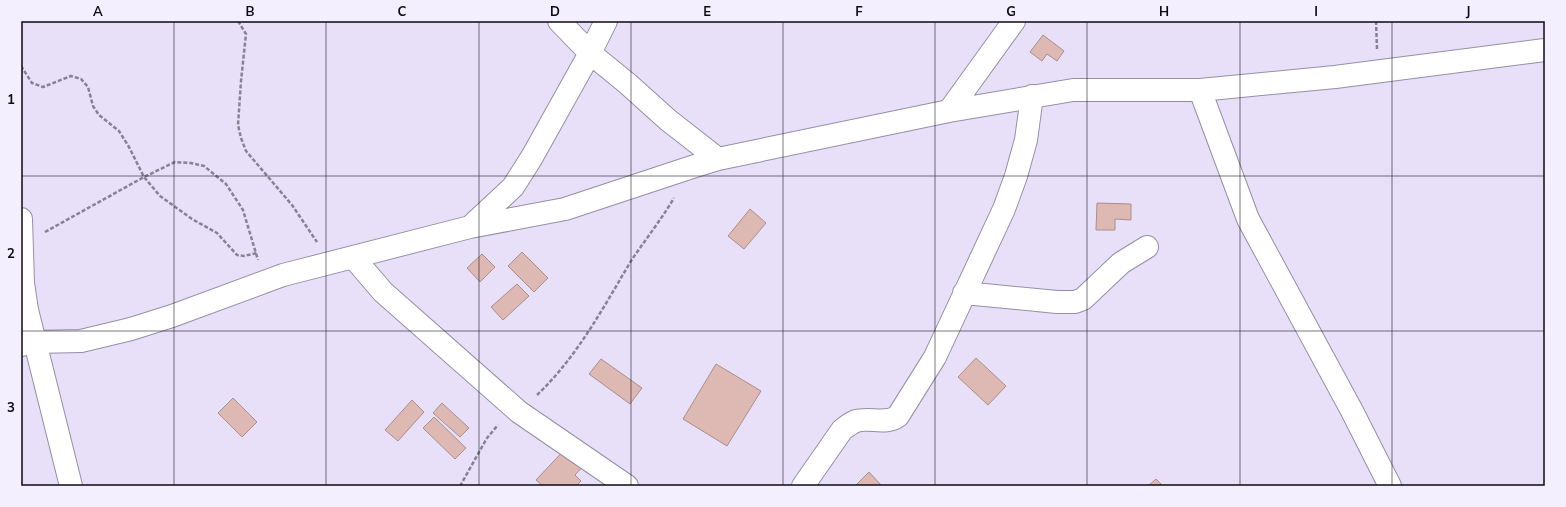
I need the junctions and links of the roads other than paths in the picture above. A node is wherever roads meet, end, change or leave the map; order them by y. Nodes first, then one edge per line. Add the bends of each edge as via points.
1 (559, 21) edge
2 (606, 21) edge
3 (1014, 21) edge
4 (1545, 50) edge
5 (590, 53) junction
6 (1200, 90) junction
7 (1032, 96) junction
8 (949, 111) junction
9 (718, 159) junction
10 (21, 219) edge
11 (470, 227) junction
12 (22, 244) edge
13 (1147, 247) dead end
14 (353, 257) junction
15 (964, 293) junction
16 (28, 343) edge
17 (71, 486) edge
18 (627, 486) edge
19 (803, 486) edge
20 (1390, 486) edge

1 - 5 street
2 - 5 street
3 - 8 street
4 - 6 street via 1335,77
5 - 9 street
5 - 11 street via 513,187
6 - 7 street via 1073,90
6 - 20 street via 1248,219
7 - 8 street
7 - 15 street via 1026,140 1016,176 1004,209
8 - 9 street
9 - 11 street via 565,209
10 - 12 street
11 - 14 street
12 - 16 street
13 - 15 street via 1121,263 1083,299 1075,302
14 - 16 street via 283,275 131,329 81,340
14 - 18 street via 383,292 519,412
15 - 19 street via 935,357 898,416 890,420 857,421 847,426
16 - 17 street

